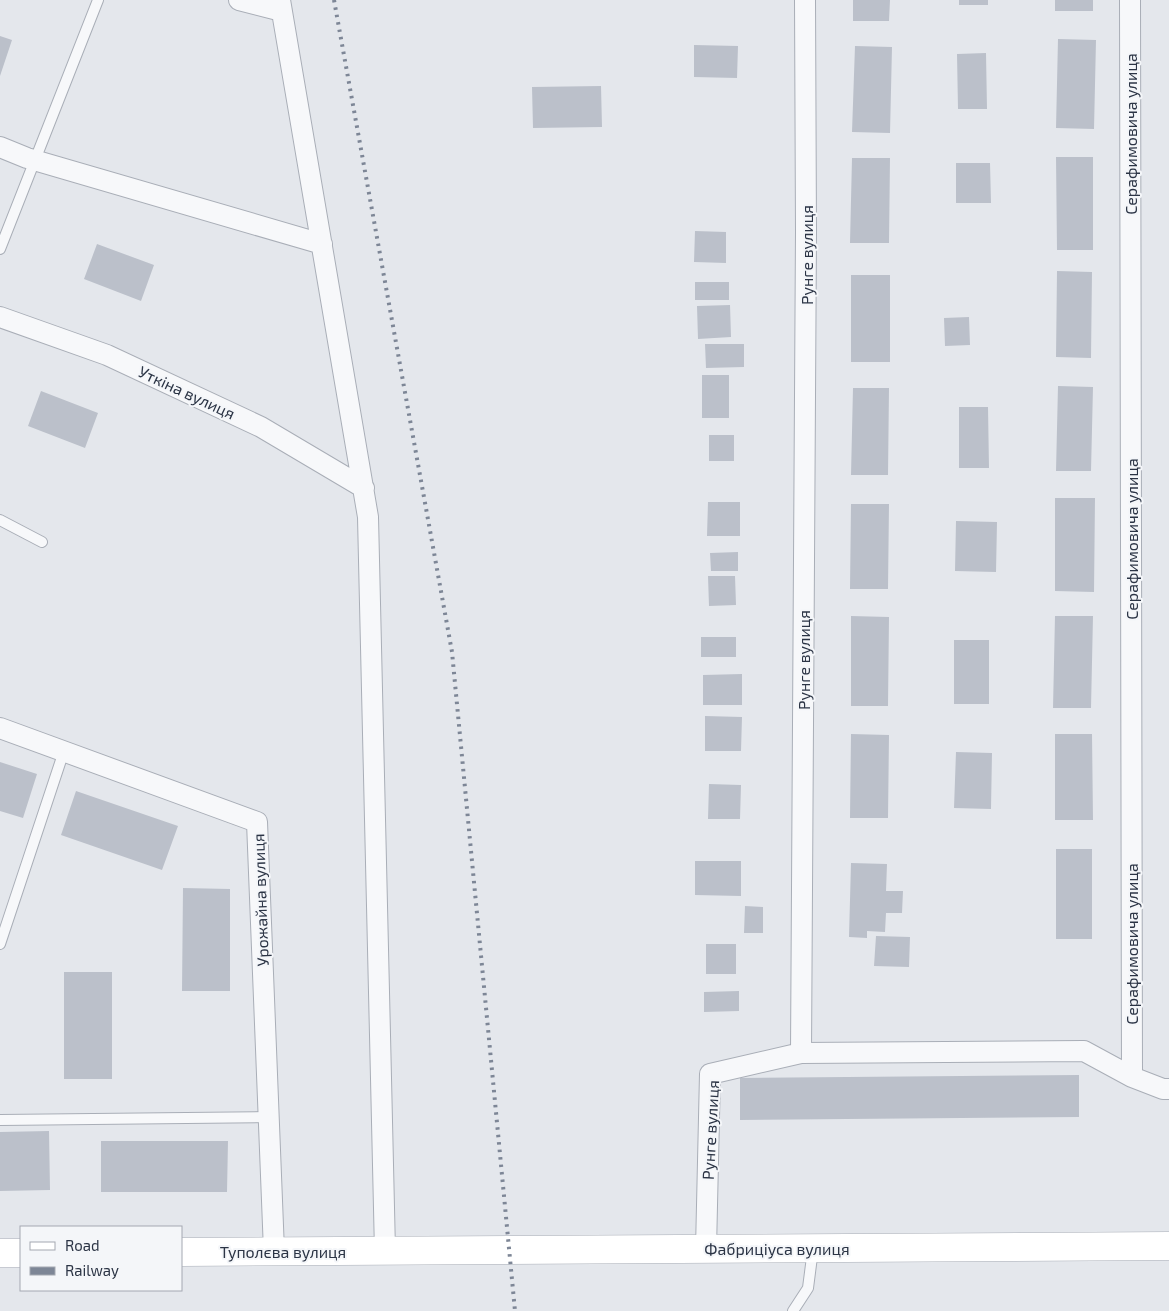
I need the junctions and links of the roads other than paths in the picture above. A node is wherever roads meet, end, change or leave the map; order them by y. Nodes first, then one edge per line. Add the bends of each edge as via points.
1 (98, 0) edge
2 (239, 0) edge
3 (805, 0) edge
4 (1130, 0) edge
5 (281, 6) edge
6 (0, 147) edge
7 (36, 160) junction
8 (322, 244) junction
9 (0, 249) edge
10 (0, 317) edge
11 (364, 488) junction
12 (0, 520) edge
13 (42, 542) dead end
14 (0, 728) edge
15 (64, 751) junction
16 (0, 944) edge
17 (801, 1053) junction
18 (1132, 1077) junction
19 (1169, 1089) edge
20 (269, 1117) junction
21 (0, 1120) edge
22 (1169, 1246) edge
23 (814, 1248) junction
24 (706, 1249) junction
25 (385, 1250) junction
26 (182, 1252) edge
27 (274, 1252) junction
28 (0, 1253) edge
29 (20, 1253) edge
30 (793, 1311) edge

1 - 7 lane
2 - 5 street
3 - 17 street, Рунге вулиця
4 - 18 street, Серафимовича улица
5 - 8 street
6 - 7 street
7 - 8 street
7 - 9 lane
8 - 11 street
10 - 11 street, Уткiна вулиця via 107,355 261,427
11 - 25 street via 368,517
12 - 13 lane
14 - 15 street, Урожайна вулиця
15 - 16 lane
15 - 20 street, Урожайна вулиця via 257,822
17 - 18 street via 1084,1051
17 - 24 street, Рунге вулиця via 710,1074
18 - 19 street via 1163,1090
20 - 21 lane
20 - 27 street, Урожайна вулиця
22 - 23 main road, Фабриціуса вулиця
23 - 24 main road, Фабриціуса вулиця
23 - 30 lane via 808,1288
24 - 25 main road, Фабриціуса вулиця
25 - 27 main road, Туполєва вулиця
26 - 27 main road, Туполєва вулиця
28 - 29 main road

